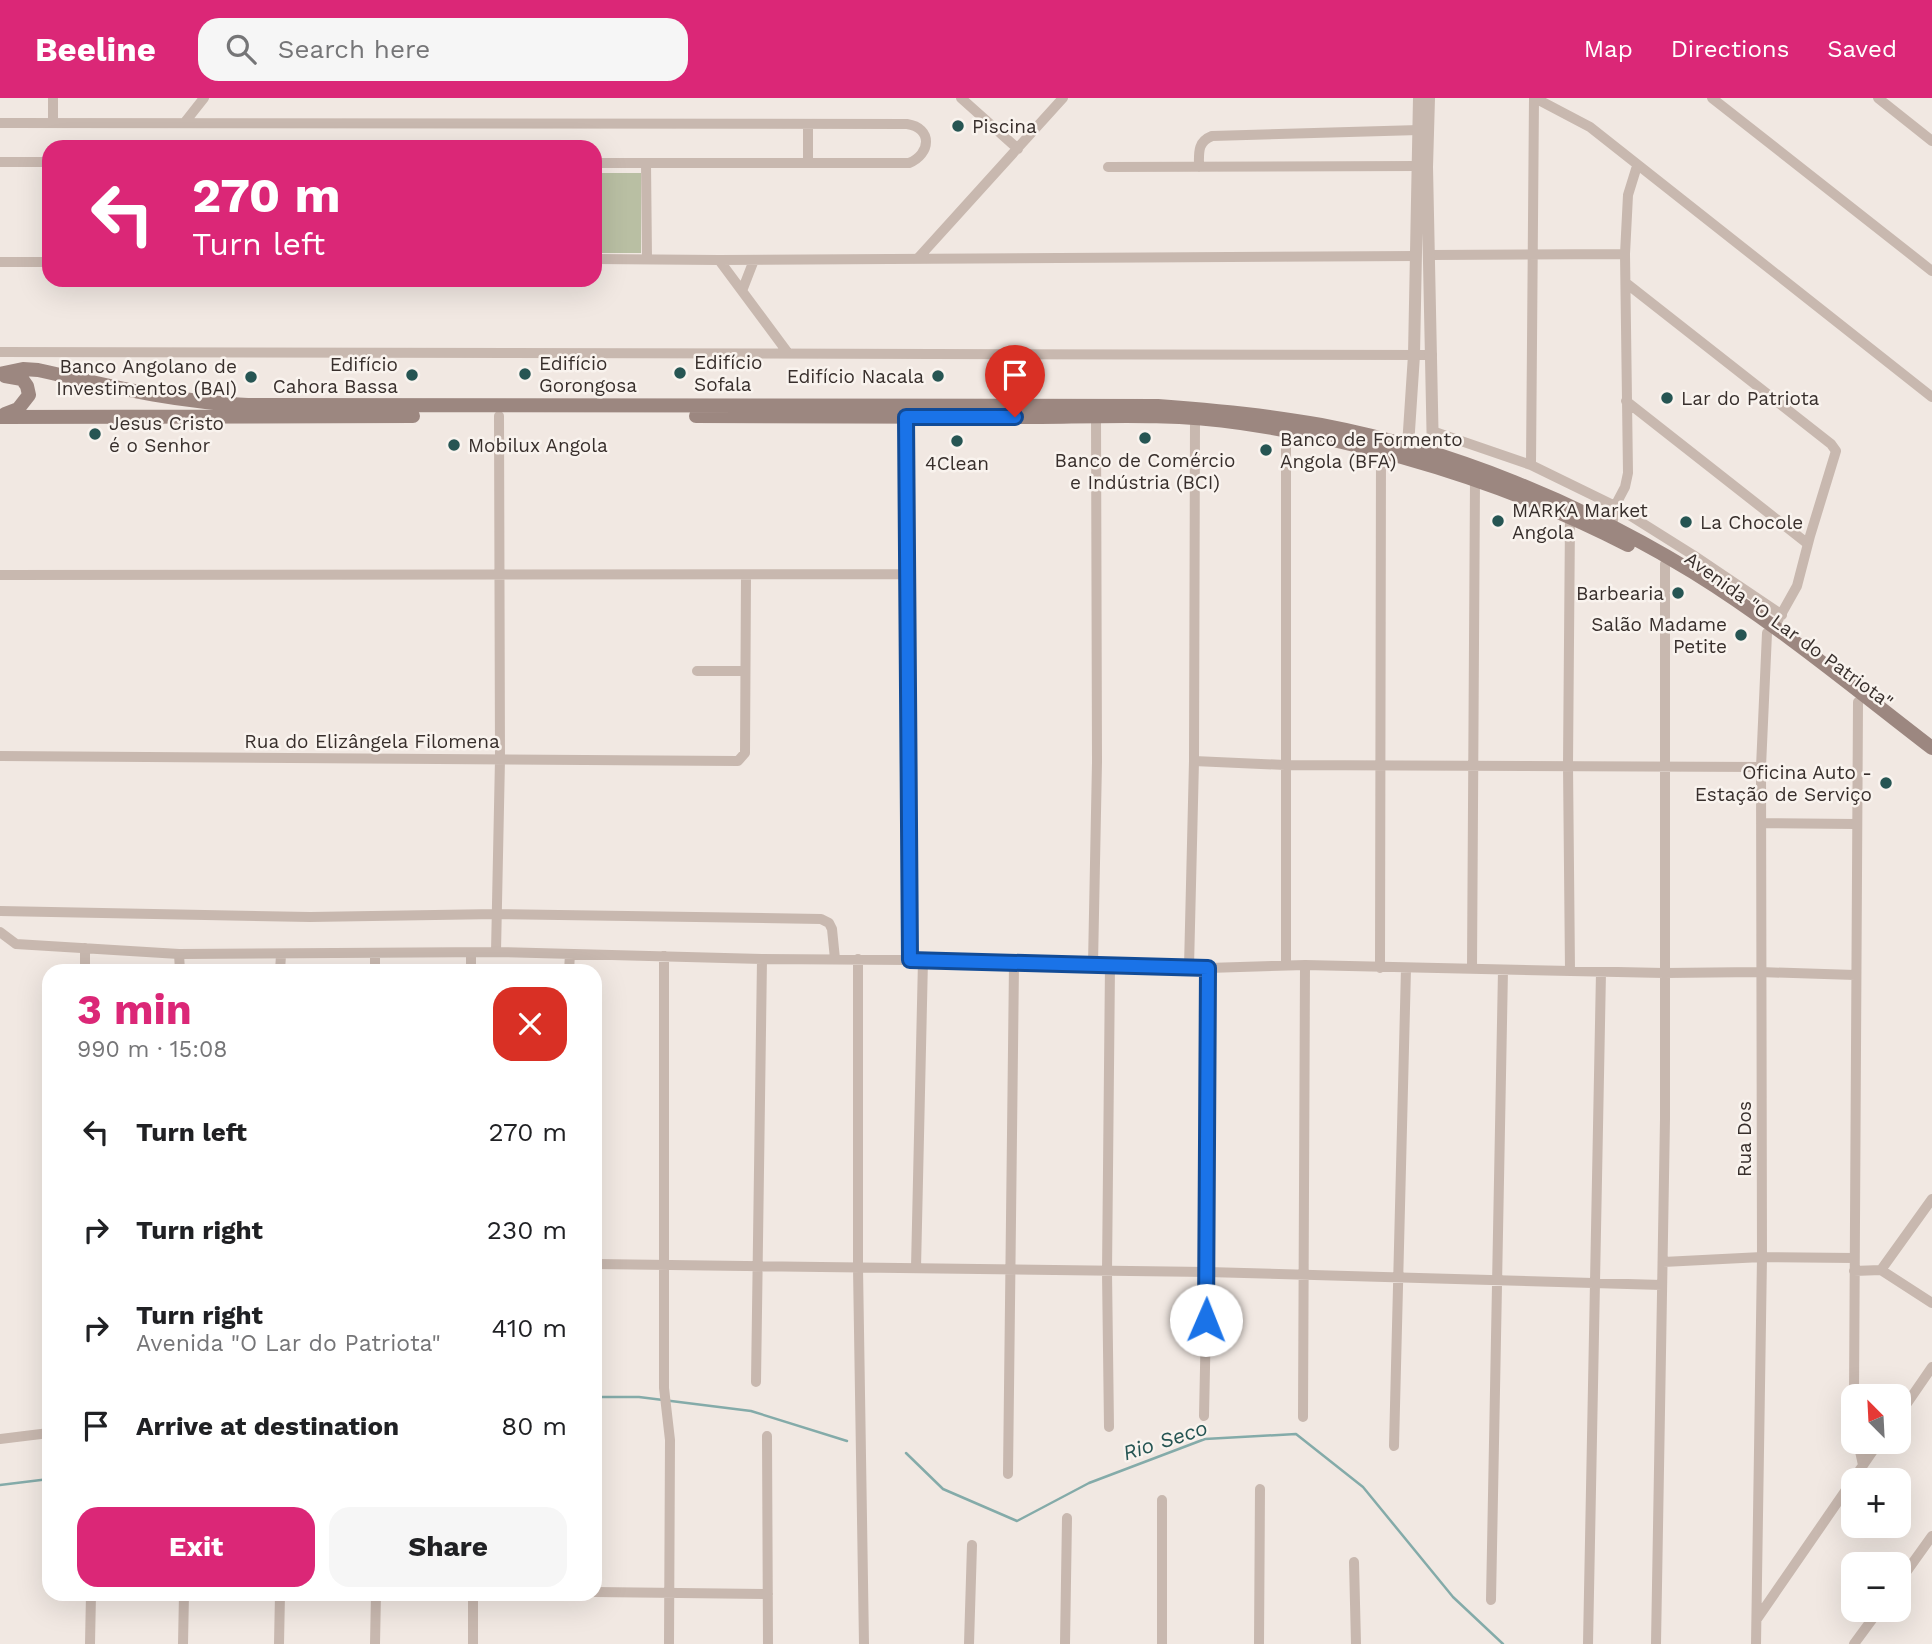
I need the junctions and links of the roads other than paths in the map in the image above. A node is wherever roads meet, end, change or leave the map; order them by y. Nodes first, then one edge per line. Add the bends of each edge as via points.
1 (53, 98) edge
2 (204, 98) edge
3 (961, 98) edge
4 (1063, 98) edge
5 (1419, 98) edge
6 (1429, 98) edge
7 (1534, 98) edge
8 (1712, 98) edge
9 (1878, 98) edge
10 (53, 122) junction
11 (185, 122) junction
12 (0, 123) edge
13 (808, 124) junction
14 (1419, 130) junction
15 (1932, 141) edge
16 (1018, 149) junction
17 (0, 162) edge
18 (42, 162) edge
19 (602, 163) edge
20 (646, 163) junction
21 (808, 163) junction
22 (1418, 166) junction
23 (1637, 166) junction
24 (1108, 167) dead end
25 (1199, 167) junction
26 (1532, 253) junction
27 (1625, 254) junction
28 (1430, 255) junction
29 (1416, 256) junction
30 (919, 257) junction
31 (602, 259) edge
32 (647, 259) junction
33 (719, 260) junction
34 (754, 260) junction
35 (0, 262) edge
36 (42, 262) edge
37 (1932, 271) edge
38 (1626, 283) junction
39 (742, 291) junction
40 (0, 352) edge
41 (789, 353) junction
42 (1414, 355) junction
43 (1432, 355) junction
44 (0, 375) edge
45 (1932, 397) edge
46 (1626, 401) junction
47 (0, 416) edge
48 (499, 416) junction
49 (906, 417) junction
50 (1096, 417) junction
51 (1195, 419) junction
52 (1432, 431) junction
53 (1286, 432) junction
54 (1408, 446) junction
55 (1381, 452) junction
56 (1433, 454) junction
57 (1531, 465) junction
58 (1475, 480) junction
59 (1615, 506) junction
60 (1570, 518) junction
61 (1612, 526) junction
62 (1808, 544) junction
63 (1665, 564) junction
64 (499, 574) junction
65 (907, 574) junction
66 (0, 575) edge
67 (746, 576) junction
68 (1774, 625) junction
69 (697, 671) dead end
70 (745, 671) junction
71 (1858, 702) junction
72 (1932, 748) edge
73 (0, 756) edge
74 (500, 759) junction
75 (1932, 759) edge
76 (1194, 761) junction
77 (1285, 765) junction
78 (1475, 765) junction
79 (1568, 765) junction
80 (1380, 766) junction
81 (1664, 766) junction
82 (1761, 767) junction
83 (1761, 823) junction
84 (1856, 824) junction
85 (0, 911) edge
86 (497, 914) junction
87 (0, 932) edge
88 (85, 948) junction
89 (496, 952) junction
90 (471, 953) junction
91 (179, 954) junction
92 (375, 954) junction
93 (570, 954) junction
94 (281, 955) junction
95 (664, 956) junction
96 (762, 959) junction
97 (835, 959) junction
98 (858, 959) junction
99 (910, 960) junction
100 (923, 960) junction
101 (85, 964) edge
102 (180, 964) edge
103 (280, 964) edge
104 (375, 964) edge
105 (471, 964) edge
106 (569, 964) edge
107 (1014, 964) junction
108 (1093, 964) junction
109 (1110, 965) junction
110 (1286, 965) junction
111 (1305, 965) junction
112 (1189, 967) junction
113 (1208, 968) junction
114 (1380, 968) junction
115 (1406, 968) junction
116 (1472, 969) junction
117 (1503, 970) junction
118 (1570, 971) junction
119 (1601, 972) junction
120 (1760, 972) junction
121 (1664, 973) junction
122 (1855, 975) junction
123 (1932, 1199) edge
124 (1762, 1257) junction
125 (1854, 1258) junction
126 (1663, 1262) junction
127 (602, 1264) edge
128 (664, 1264) junction
129 (757, 1266) junction
130 (858, 1268) junction
131 (916, 1268) junction
132 (1881, 1270) junction
133 (1012, 1271) junction
134 (1854, 1271) junction
135 (1107, 1272) junction
136 (1207, 1272) junction
137 (1304, 1276) junction
138 (1398, 1278) junction
139 (1498, 1282) junction
140 (1595, 1283) junction
141 (1662, 1285) junction
142 (1932, 1303) edge
143 (1932, 1367) edge
144 (756, 1382) dead end
145 (1854, 1384) edge
146 (1911, 1398) edge
147 (1205, 1416) dead end
148 (1303, 1418) dead end
149 (1109, 1427) dead end
150 (42, 1434) edge
151 (767, 1436) dead end
152 (0, 1438) edge
153 (1394, 1446) dead end
154 (1861, 1454) edge
155 (1871, 1454) edge
156 (1863, 1465) junction
157 (1009, 1474) dead end
158 (1260, 1489) dead end
159 (1161, 1500) dead end
160 (1067, 1518) dead end
161 (1932, 1536) edge
162 (972, 1545) dead end
163 (1354, 1562) dead end
164 (1911, 1565) edge
165 (602, 1592) edge
166 (670, 1594) junction
167 (768, 1594) junction
168 (90, 1601) edge
169 (184, 1601) edge
170 (280, 1601) edge
171 (376, 1601) edge
172 (474, 1601) edge
173 (1491, 1601) dead end
174 (1756, 1620) junction
175 (1870, 1622) edge
176 (90, 1644) edge
177 (183, 1644) edge
178 (279, 1644) edge
179 (374, 1644) edge
180 (473, 1644) edge
181 (669, 1644) edge
182 (768, 1644) edge
183 (864, 1644) edge
184 (969, 1644) edge
185 (1065, 1644) edge
186 (1162, 1644) edge
187 (1259, 1644) edge
188 (1356, 1644) edge
189 (1588, 1644) edge
190 (1656, 1644) edge
191 (1756, 1644) edge
192 (1854, 1644) edge

1 - 10 street
2 - 11 street
3 - 16 street
4 - 16 street
5 - 14 street
6 - 28 street
7 - 23 street via 1590,127
7 - 26 street
8 - 37 street
9 - 15 street
10 - 11 street
10 - 12 street
11 - 13 street
13 - 21 street
13 - 21 street via 914,125 923,133 926,145 921,157 909,163
14 - 22 street
14 - 25 street via 1212,136 1199,147
16 - 30 street
17 - 18 street
19 - 20 street
20 - 21 street
20 - 32 street
22 - 25 street
22 - 29 street
23 - 27 street via 1628,195
23 - 45 street
24 - 25 street
26 - 27 street
26 - 28 street
26 - 57 street
27 - 38 street
28 - 43 street
29 - 30 street
29 - 42 street
30 - 34 street
31 - 32 street
32 - 33 street
33 - 34 street
33 - 39 street
34 - 39 street
35 - 36 street
38 - 46 street
38 - 62 street via 1834,447
39 - 41 street
40 - 41 street
41 - 42 street
42 - 43 street
42 - 54 street
43 - 52 street
44 - 47 main road via 22,379 29,395 18,410
44 - 54 main road, Avenida "O Lar do Patriota" via 37,370 185,401 248,405 1158,406 1288,420
46 - 59 street via 1627,481
46 - 62 street
47 - 48 main road, Avenida "O Lar do Patriota"
48 - 49 main road, Avenida "O Lar do Patriota"
48 - 64 street
49 - 50 main road, Avenida "O Lar do Patriota"
49 - 65 street
50 - 51 main road, Avenida "O Lar do Patriota"
50 - 108 street
51 - 53 main road, Avenida "O Lar do Patriota"
51 - 76 street
52 - 56 street
52 - 57 street
53 - 55 main road, Avenida "O Lar do Patriota"
53 - 77 street
54 - 56 main road, Avenida "O Lar do Patriota"
55 - 58 main road, Avenida "O Lar do Patriota"
55 - 80 street
56 - 61 main road, Avenida "O Lar do Patriota" via 1552,498
57 - 59 street
58 - 60 main road, Avenida "O Lar do Patriota"
58 - 78 street
59 - 61 street
59 - 68 street via 1693,555
60 - 63 main road, Avenida "O Lar do Patriota"
60 - 79 street
61 - 68 main road, Avenida "O Lar do Patriota"
62 - 68 street via 1797,586
63 - 68 main road, Avenida "O Lar do Patriota"
63 - 81 street
64 - 66 street
64 - 67 street
64 - 74 street
65 - 67 street
65 - 99 street
67 - 70 street
68 - 71 main road, Avenida "O Lar do Patriota"
68 - 72 main road, Avenida "O Lar do Patriota"
68 - 82 street, Rua Dos
69 - 70 street
70 - 74 street, Rua do Elizângela Filomena via 743,758 738,761
71 - 75 main road, Avenida "O Lar do Patriota"
71 - 84 street
73 - 74 street, Rua do Elizângela Filomena
74 - 86 street
76 - 77 street
76 - 112 street
77 - 80 street
77 - 110 street
78 - 79 street
78 - 80 street
78 - 116 street
79 - 81 street
79 - 118 street
80 - 114 street
81 - 82 street
81 - 121 street
82 - 83 street, Rua Dos
83 - 84 street
83 - 120 street, Rua Dos
84 - 122 street
85 - 86 street via 310,917
86 - 89 street
86 - 97 street via 821,919 832,929
87 - 88 street via 16,944
88 - 91 street
88 - 101 street
89 - 90 street
89 - 93 street
90 - 92 street
90 - 105 street
91 - 94 street
91 - 102 street
92 - 94 street
92 - 104 street
93 - 95 street
93 - 106 street
94 - 103 street
95 - 96 street
95 - 128 street
96 - 97 street
96 - 129 street
97 - 98 street
98 - 99 street
98 - 130 street
99 - 100 street
100 - 107 street
100 - 131 street
107 - 108 street
107 - 133 street
108 - 109 street
109 - 112 street
109 - 135 street
110 - 111 street
110 - 113 street
111 - 114 street
111 - 137 street
112 - 113 street
113 - 136 street
114 - 115 street
115 - 116 street
115 - 138 street
116 - 117 street
117 - 118 street
117 - 139 street
118 - 119 street
119 - 121 street
119 - 140 street
120 - 121 street
120 - 122 street
120 - 124 street, Rua Dos
121 - 126 street
122 - 125 street
123 - 132 street
124 - 125 street
124 - 126 street
124 - 174 street, Rua Dos
125 - 134 street
126 - 141 street
127 - 128 street
128 - 129 street
128 - 166 street
129 - 130 street
129 - 144 street
130 - 131 street
130 - 183 street
131 - 133 street
132 - 134 street
132 - 142 street
133 - 135 street
133 - 157 street
134 - 145 street
135 - 136 street
135 - 149 street
136 - 137 street
136 - 147 street
137 - 138 street
137 - 148 street
138 - 139 street
138 - 153 street
139 - 140 street
139 - 173 street
140 - 141 street
140 - 189 street
141 - 190 street
143 - 146 street
150 - 152 street
151 - 167 street
154 - 156 street
155 - 156 street
156 - 174 street
158 - 187 street
159 - 186 street
160 - 185 street
161 - 164 street
162 - 184 street
163 - 188 street
165 - 166 street
166 - 167 street
166 - 181 street
167 - 182 street
168 - 176 street
169 - 177 street
170 - 178 street
171 - 179 street
172 - 180 street
174 - 191 street, Rua Dos
175 - 192 street

